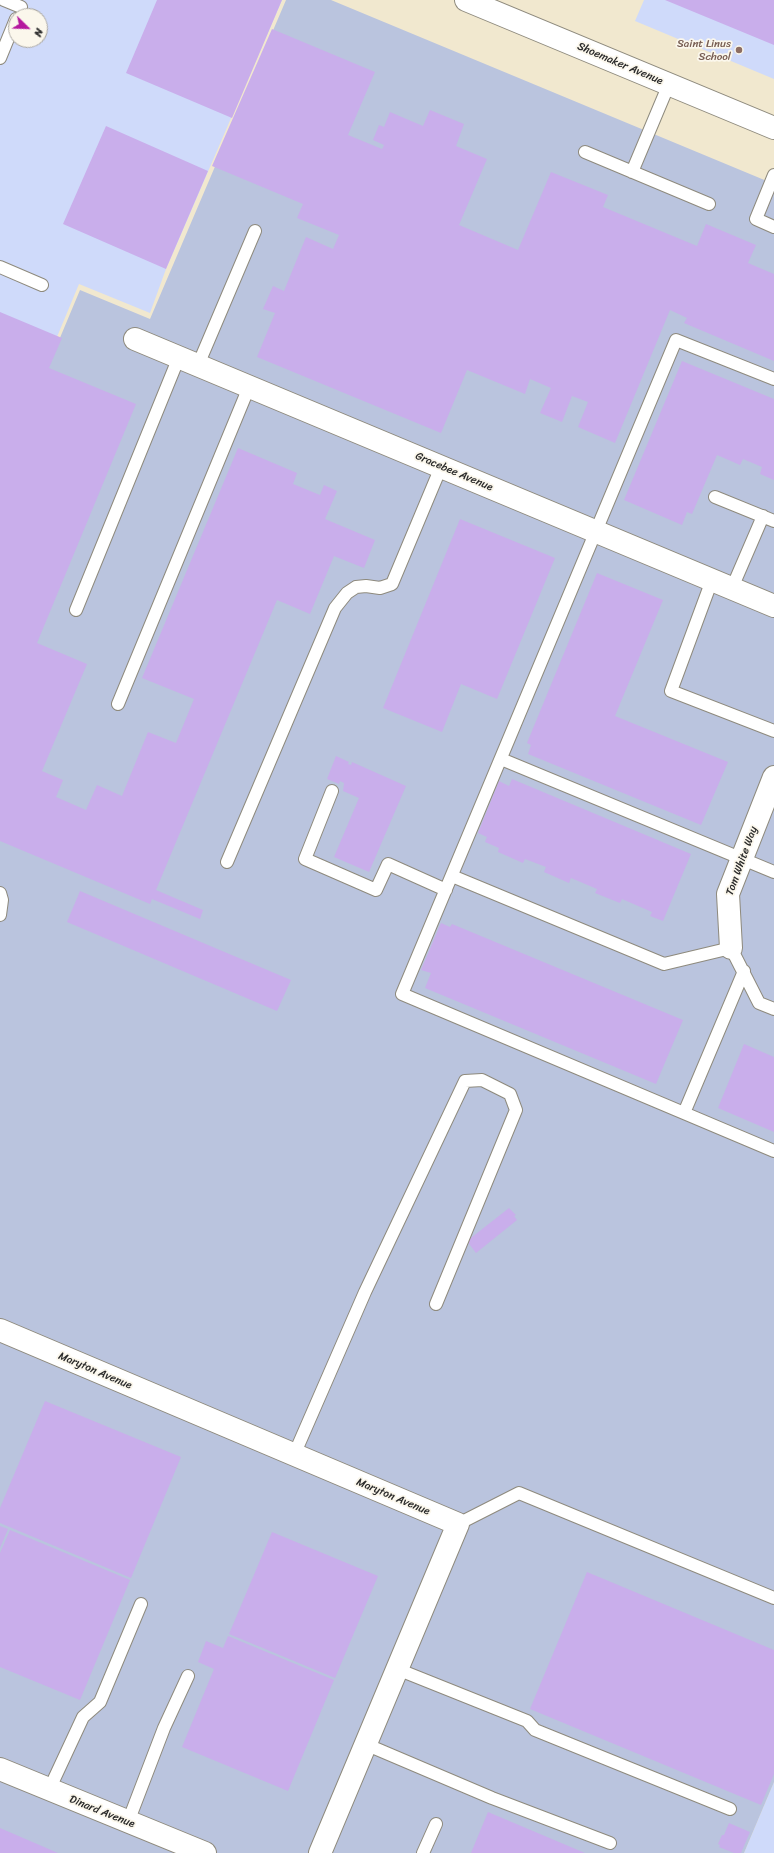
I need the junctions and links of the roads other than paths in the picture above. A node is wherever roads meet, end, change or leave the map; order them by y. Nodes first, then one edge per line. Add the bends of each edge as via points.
1 (4, 0) edge
2 (466, 0) edge
3 (21, 8) edge
4 (8, 38) edge
5 (0, 58) edge
6 (669, 84) junction
7 (774, 128) edge
8 (586, 152) dead end
9 (632, 172) junction
10 (774, 175) edge
11 (709, 204) dead end
12 (774, 227) edge
13 (255, 231) dead end
14 (0, 267) edge
15 (42, 285) dead end
16 (135, 339) dead end
17 (189, 362) junction
18 (774, 379) edge
19 (249, 387) junction
20 (442, 467) junction
21 (715, 497) dead end
22 (768, 518) edge
23 (596, 532) junction
24 (712, 580) junction
25 (732, 588) junction
26 (774, 606) edge
27 (76, 610) dead end
28 (118, 704) dead end
29 (774, 731) edge
30 (501, 759) junction
31 (774, 777) edge
32 (332, 791) dead end
33 (742, 859) junction
34 (227, 862) dead end
35 (774, 872) edge
36 (452, 876) junction
37 (446, 890) junction
38 (0, 893) edge
39 (0, 915) edge
40 (731, 948) junction
41 (744, 971) junction
42 (774, 1008) edge
43 (684, 1113) junction
44 (774, 1151) edge
45 (436, 1304) dead end
46 (0, 1330) edge
47 (294, 1455) junction
48 (458, 1524) junction
49 (774, 1598) edge
50 (141, 1604) dead end
51 (397, 1669) junction
52 (188, 1676) dead end
53 (365, 1744) junction
54 (0, 1769) edge
55 (49, 1790) junction
56 (730, 1809) dead end
57 (128, 1822) junction
58 (436, 1824) dead end
59 (610, 1843) dead end
60 (205, 1853) edge
61 (320, 1853) edge
62 (423, 1853) edge

1 - 3 lane
2 - 6 street, Shoemaker Avenue
4 - 5 lane
6 - 7 street, Shoemaker Avenue
6 - 9 lane
8 - 9 lane
9 - 11 lane
10 - 12 lane via 756,219
13 - 17 lane
14 - 15 lane
16 - 17 street, Gracebee Avenue
17 - 19 street, Gracebee Avenue
17 - 27 lane
18 - 23 lane via 676,340
19 - 20 street, Gracebee Avenue
19 - 28 lane
20 - 23 street, Gracebee Avenue
20 - 34 lane via 392,584 380,588 356,587 347,593 335,608
21 - 22 lane
22 - 25 lane
23 - 24 street, Gracebee Avenue
23 - 30 lane
24 - 25 street, Gracebee Avenue
24 - 29 lane via 671,691
25 - 26 street, Gracebee Avenue
30 - 33 lane
30 - 36 lane
31 - 33 street, Tom White Way
32 - 37 lane via 305,859 376,890 388,864
33 - 35 lane
33 - 40 street, Tom White Way via 728,894
36 - 37 lane
36 - 40 lane via 664,964
37 - 43 lane via 402,994
38 - 39 lane
40 - 41 lane
41 - 42 lane via 759,1003
41 - 43 lane
43 - 44 lane
45 - 47 lane via 516,1110 510,1094 482,1080 465,1081 365,1292
46 - 47 street, Maryton Avenue
47 - 48 street, Maryton Avenue
48 - 49 lane via 520,1493
48 - 51 street
50 - 55 lane via 100,1702 83,1717
51 - 53 street
51 - 56 lane via 527,1721 535,1730
52 - 57 lane via 164,1728
53 - 59 lane via 492,1798
53 - 61 street
54 - 55 street, Dinard Avenue
55 - 57 street, Dinard Avenue
57 - 60 street, Dinard Avenue
58 - 62 lane

